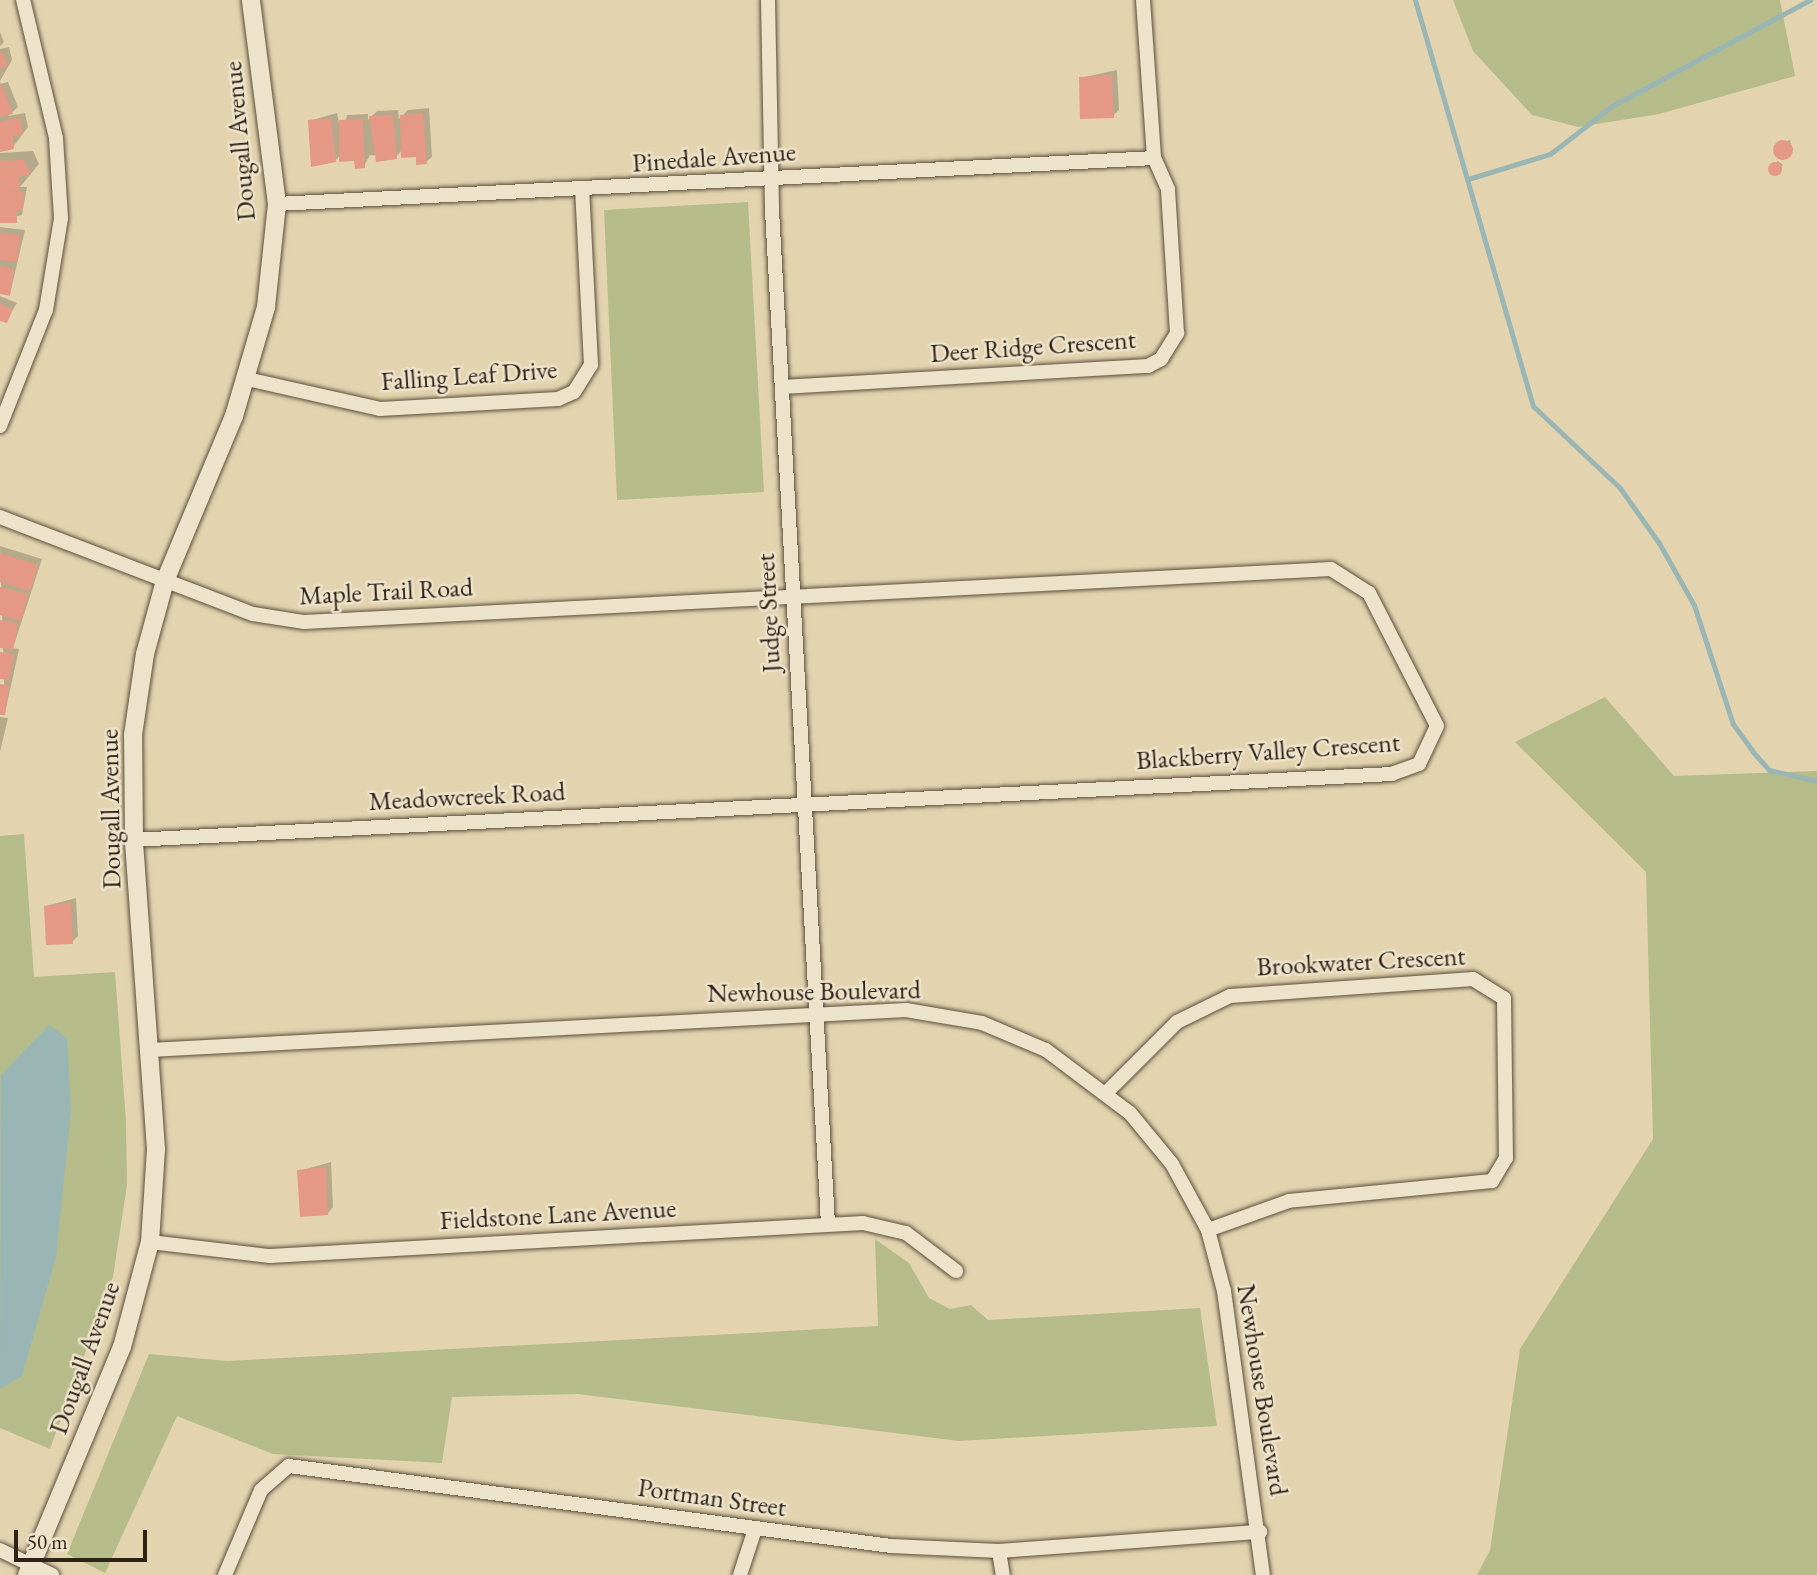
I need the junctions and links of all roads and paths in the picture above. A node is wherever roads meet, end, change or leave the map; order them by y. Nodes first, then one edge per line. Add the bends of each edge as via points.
1 (23, 0) edge
2 (251, 0) edge
3 (768, 0) edge
4 (1143, 0) edge
5 (1154, 158) junction
6 (771, 178) junction
7 (582, 190) junction
8 (277, 204) junction
9 (247, 379) junction
10 (782, 387) junction
11 (0, 426) edge
12 (0, 517) edge
13 (165, 581) junction
14 (793, 594) junction
15 (804, 802) junction
16 (134, 840) junction
17 (817, 1012) junction
18 (150, 1051) junction
19 (1108, 1091) junction
20 (828, 1224) junction
21 (1208, 1230) junction
22 (149, 1242) junction
23 (956, 1271) dead end
24 (755, 1528) junction
25 (1260, 1532) junction
26 (0, 1550) edge
27 (999, 1551) junction
28 (29, 1570) edge
29 (52, 1575) edge
30 (225, 1575) edge
31 (740, 1575) edge
32 (1003, 1575) edge
33 (1263, 1575) edge

1 - 11 street via 56,138 61,218 46,310
2 - 8 street, Dougall Avenue
3 - 6 street, Judge Street
4 - 5 street, Deer Ridge Crescent
5 - 6 street, Pinedale Avenue
5 - 10 street, Deer Ridge Crescent via 1168,189 1177,333 1161,359 1148,366
6 - 7 street, Pinedale Avenue
6 - 10 street, Judge Street
7 - 8 street, Pinedale Avenue
7 - 9 street, Falling Leaf Drive via 591,365 574,392 558,399 380,409
8 - 9 street, Dougall Avenue via 266,307
9 - 13 street, Dougall Avenue
10 - 14 street, Judge Street
12 - 13 street, Maple Trail Road
13 - 14 street, Maple Trail Road via 253,614 304,622
13 - 16 street, Dougall Avenue via 138,691
14 - 15 street, Judge Street
14 - 15 street, Blackberry Valley Crescent via 1331,569 1369,593 1437,726 1419,764 1392,774
15 - 16 street, Meadowcreek Road
15 - 17 street, Judge Street
16 - 18 street, Dougall Avenue
17 - 18 street, Newhouse Boulevard
17 - 19 street, Newhouse Boulevard via 906,1010 982,1023 1046,1050
17 - 20 street, Judge Street
18 - 22 street, Dougall Avenue via 156,1149
19 - 21 street, Newhouse Boulevard via 1172,1164
19 - 21 street, Brookwater Crescent via 1177,1021 1230,996 1473,979 1504,998 1506,1158 1492,1181 1289,1201
20 - 22 street, Fieldstone Lane Avenue via 270,1256
20 - 23 street, Fieldstone Lane Avenue via 863,1223 906,1233
21 - 25 street, Newhouse Boulevard via 1224,1291
22 - 28 street, Dougall Avenue via 122,1347
24 - 27 street, Portman Street
24 - 30 street, Portman Street via 289,1466 261,1490
24 - 31 street
25 - 27 street, Portman Street
25 - 33 street, Newhouse Boulevard
26 - 28 street
27 - 32 street
28 - 29 street

